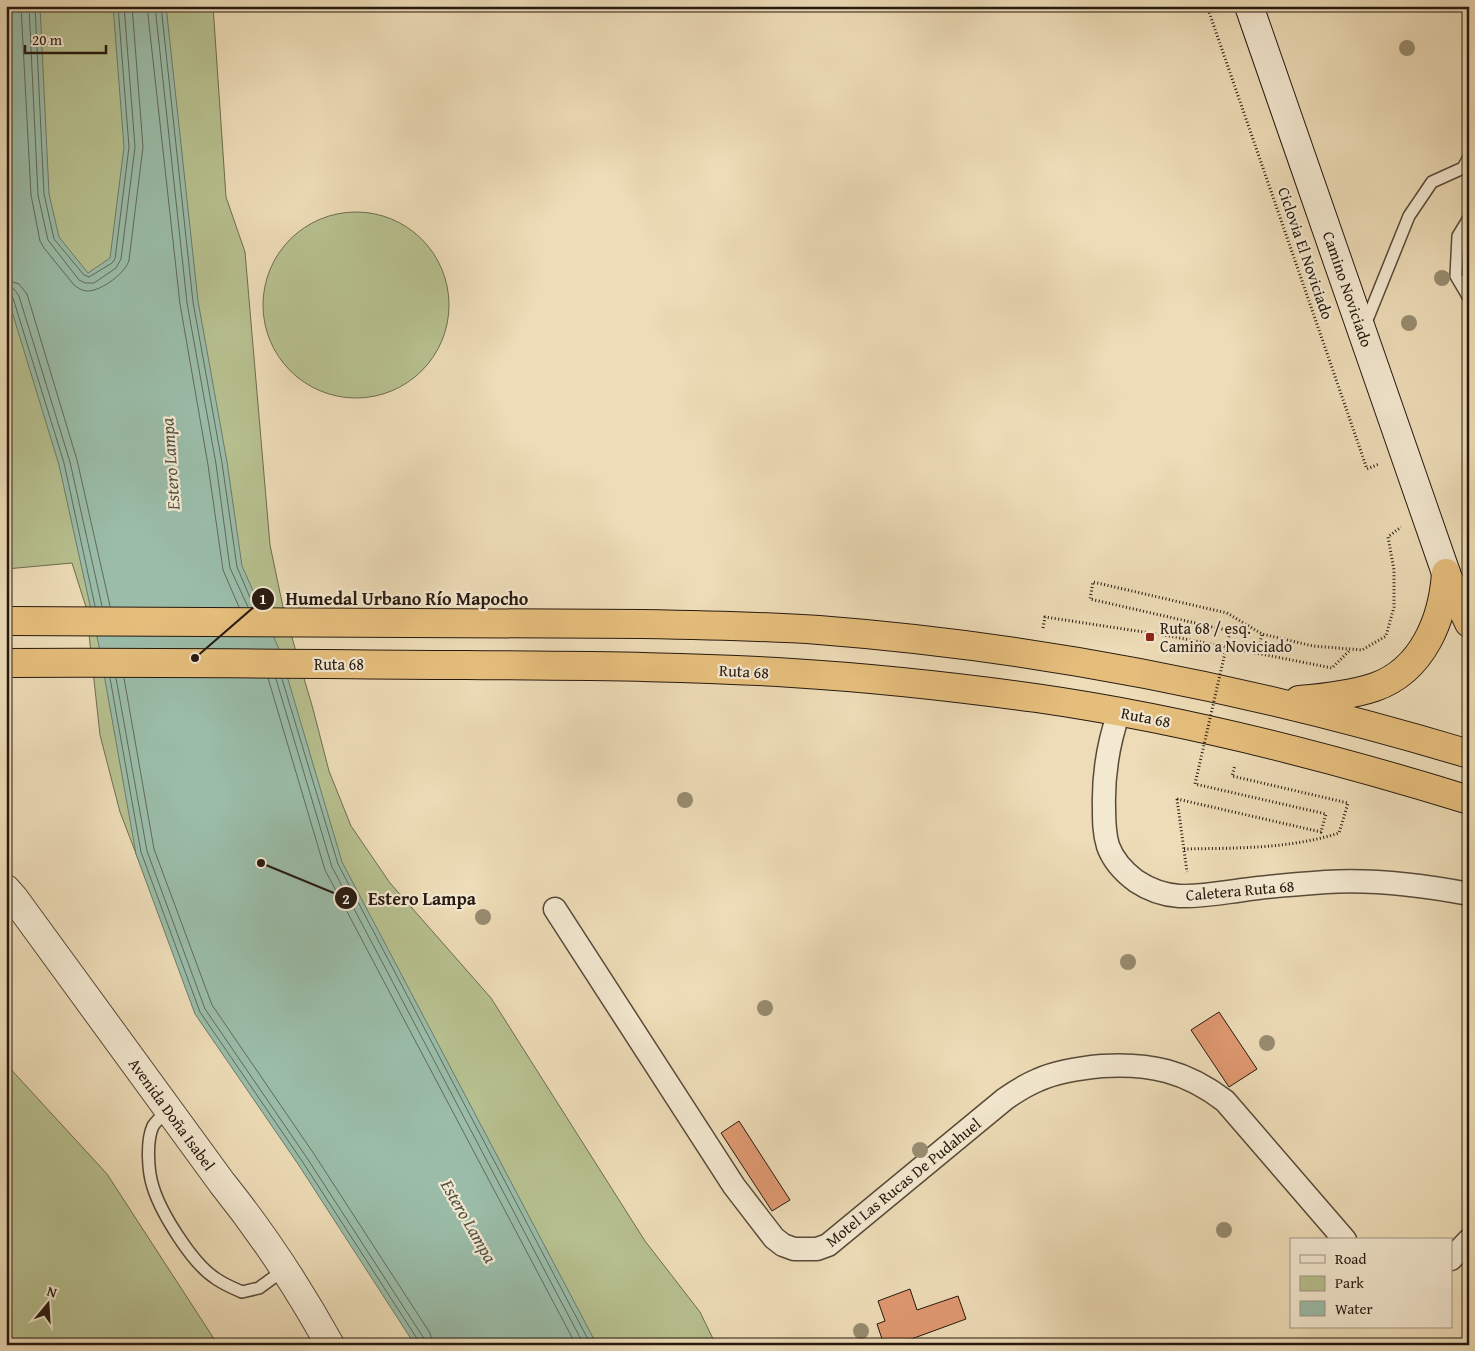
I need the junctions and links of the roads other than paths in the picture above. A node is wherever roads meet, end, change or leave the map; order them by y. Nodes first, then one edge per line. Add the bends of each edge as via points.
1 (1249, 6) edge
2 (1469, 157) edge
3 (1466, 168) edge
4 (1469, 218) edge
5 (1469, 298) edge
6 (1362, 331) junction
7 (1446, 573) junction
8 (6, 621) edge
9 (1469, 623) edge
10 (6, 663) edge
11 (1270, 700) junction
12 (1119, 712) junction
13 (1469, 754) edge
14 (1469, 800) edge
15 (6, 889) edge
16 (1469, 894) edge
17 (554, 909) dead end
18 (169, 1109) junction
19 (1343, 1238) edge
20 (1469, 1240) edge
21 (1452, 1258) edge
22 (286, 1269) junction
23 (330, 1345) edge

1 - 6 main road, Camino Noviciado
2 - 3 lane
3 - 6 lane via 1432,182 1409,216
4 - 5 lane via 1458,236 1456,276
6 - 7 main road, Camino Noviciado
7 - 9 highway
7 - 11 highway via 1434,629 1404,671 1376,687 1360,691 1331,697
8 - 11 highway via 730,626 818,630 1038,655
10 - 12 highway, Ruta 68 via 618,667 790,673 958,688
11 - 13 highway
12 - 14 highway, Ruta 68 via 1241,736
12 - 16 street, Caletera Ruta 68 via 1106,760 1104,831 1108,846 1121,867 1141,884 1165,894 1189,896 1328,882 1417,885
15 - 18 main road, Avenida Doña Isabel
17 - 19 street, Motel Las Rucas De Pudahuel via 734,1186 783,1245 806,1250 828,1245 1005,1100 1036,1080 1070,1070 1121,1065 1162,1069 1196,1082 1218,1096
18 - 22 main road, Avenida Doña Isabel
18 - 22 lane via 153,1127 148,1163 152,1187 178,1236 214,1278 242,1292 259,1288
20 - 21 street
22 - 23 main road, Avenida Doña Isabel

